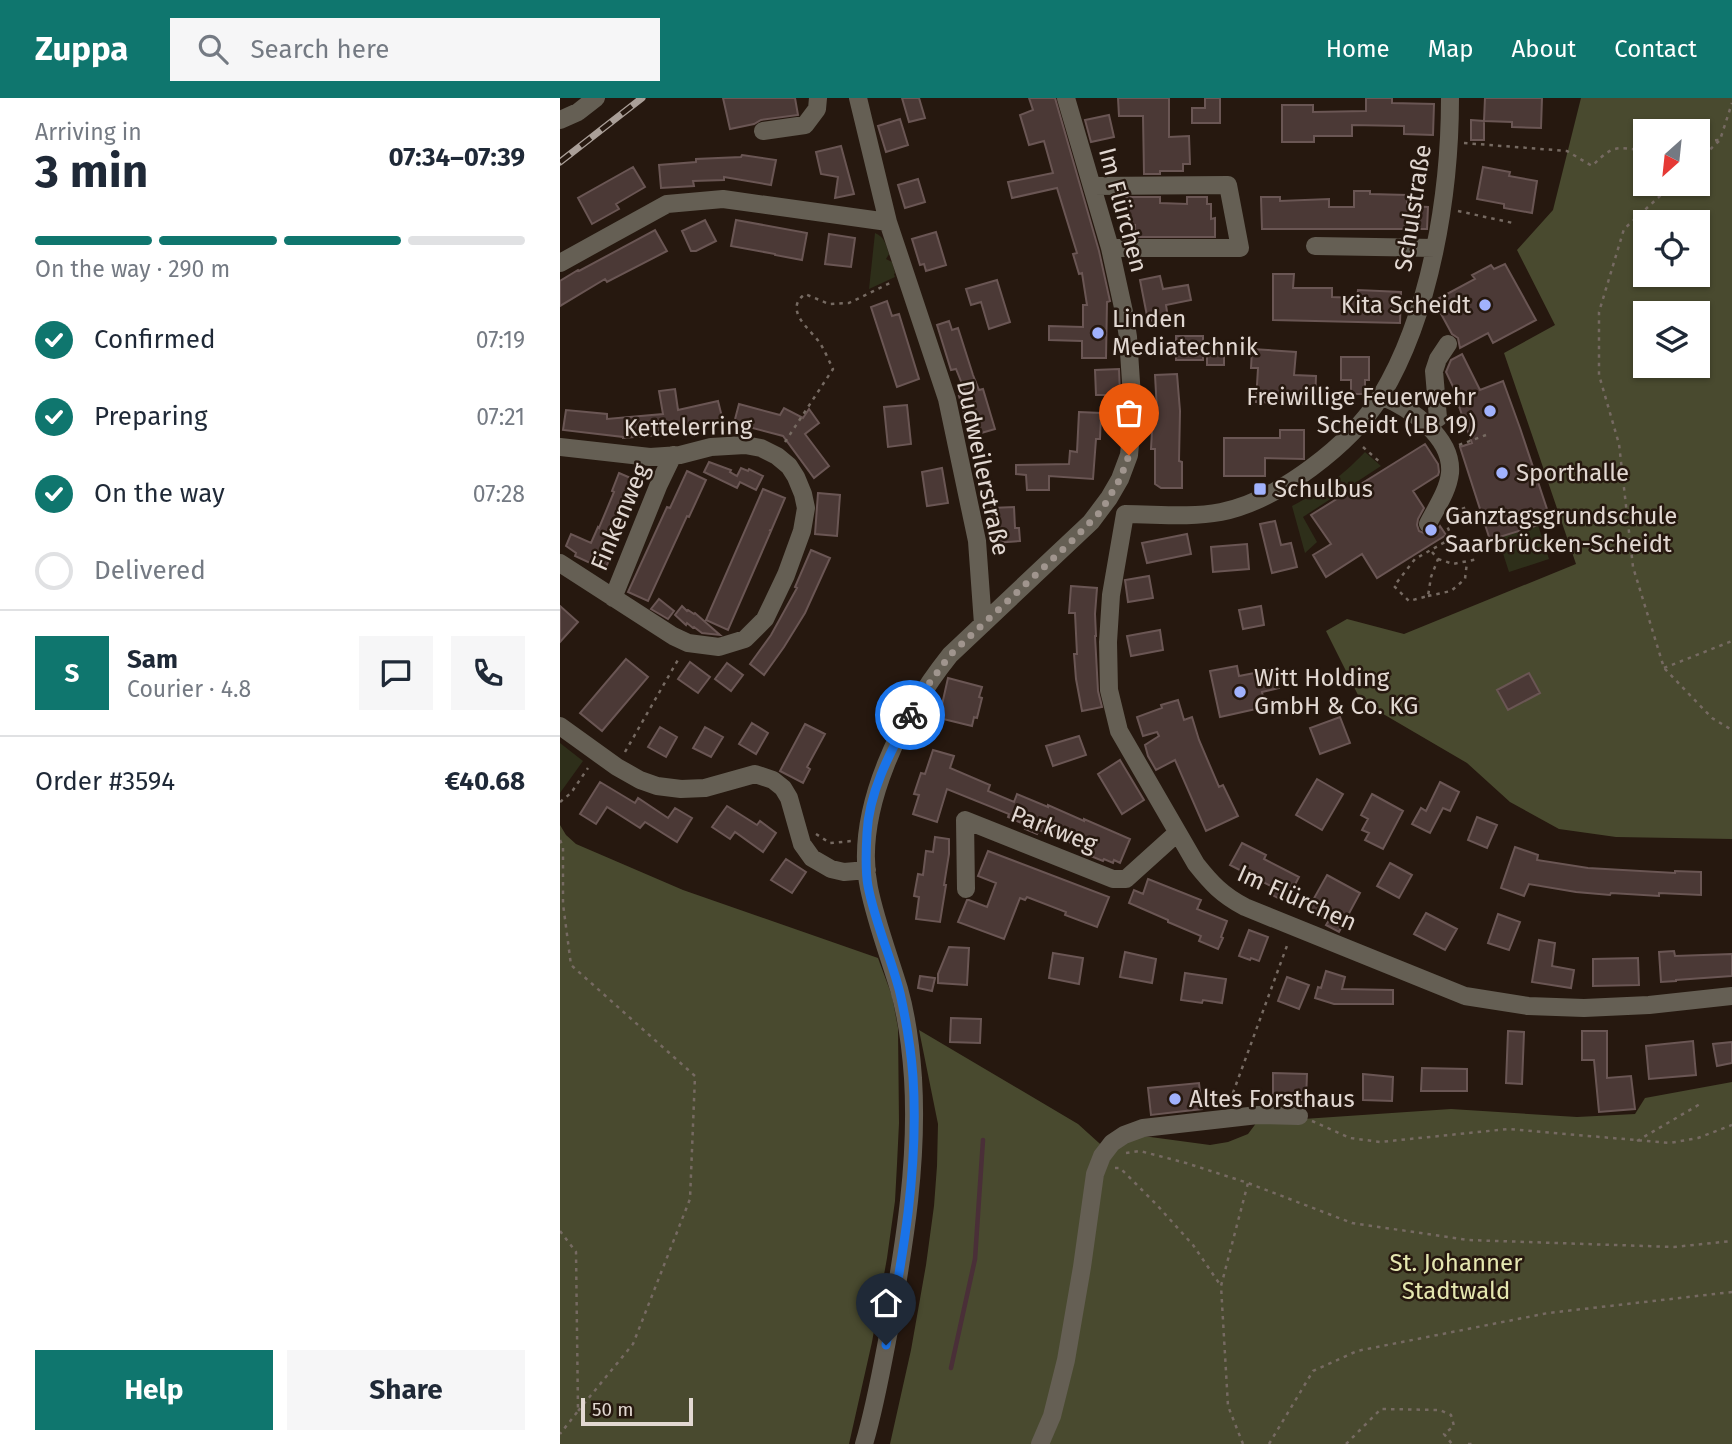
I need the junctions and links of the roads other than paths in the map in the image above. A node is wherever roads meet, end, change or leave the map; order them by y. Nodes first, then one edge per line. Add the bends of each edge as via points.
1 (596, 98) edge
2 (818, 98) edge
3 (858, 98) edge
4 (1066, 98) edge
5 (1450, 98) edge
6 (560, 120) edge
7 (763, 131) dead end
8 (1092, 186) junction
9 (888, 222) junction
10 (1315, 246) dead end
11 (1110, 248) junction
12 (1434, 248) junction
13 (560, 263) edge
14 (1448, 344) dead end
15 (1381, 396) junction
16 (1428, 425) junction
17 (560, 447) edge
18 (673, 455) junction
19 (1109, 498) junction
20 (1125, 514) junction
21 (1437, 524) road end
22 (560, 563) edge
23 (613, 597) junction
24 (983, 624) junction
25 (560, 726) edge
26 (1177, 833) junction
27 (867, 870) junction
28 (966, 889) dead end
29 (1732, 996) edge
30 (1299, 1115) road end
31 (864, 1444) edge
32 (1040, 1444) edge

1 - 6 street
2 - 7 street via 817,109 805,125
3 - 9 street, Dudweilerstraße
4 - 8 street, Im Flürchen
5 - 12 street, Schulstraße via 1450,142
8 - 11 street, Im Flürchen
8 - 11 street via 1228,185 1240,248
9 - 13 street via 723,199 667,204
9 - 24 street, Dudweilerstraße via 947,399 977,541
10 - 12 street
11 - 19 street, Im Flürchen via 1128,337 1133,412 1129,455
12 - 15 street, Schulstraße via 1404,349
14 - 16 street via 1434,371 1438,418
15 - 16 street
15 - 20 street, Schulstraße via 1330,454 1255,502 1185,516
16 - 21 street via 1446,450 1450,472
17 - 18 street, Kettelerring via 650,457
18 - 23 street, Finkenweg
18 - 23 street, Kettelerring via 745,445 761,448 789,466 806,508 786,575 765,619 745,639 719,646 688,643
19 - 20 street
19 - 24 street, Im Flürchen via 1074,539
20 - 26 street, Im Flürchen via 1111,595 1110,690 1119,732
22 - 23 street, Kettelerring
24 - 27 street via 950,655 920,696 885,766 867,831
25 - 27 street via 617,767 657,786 705,788 755,774 773,780 789,798 802,844 812,858 844,872
26 - 28 street, Parkweg via 1126,879 1114,879 965,820
26 - 29 street, Im Flürchen via 1196,864 1227,897 1465,996 1528,1006 1584,1008
27 - 31 street via 900,993 913,1078 914,1124 902,1261
30 - 32 street via 1143,1128 1112,1143 1095,1174 1066,1360

